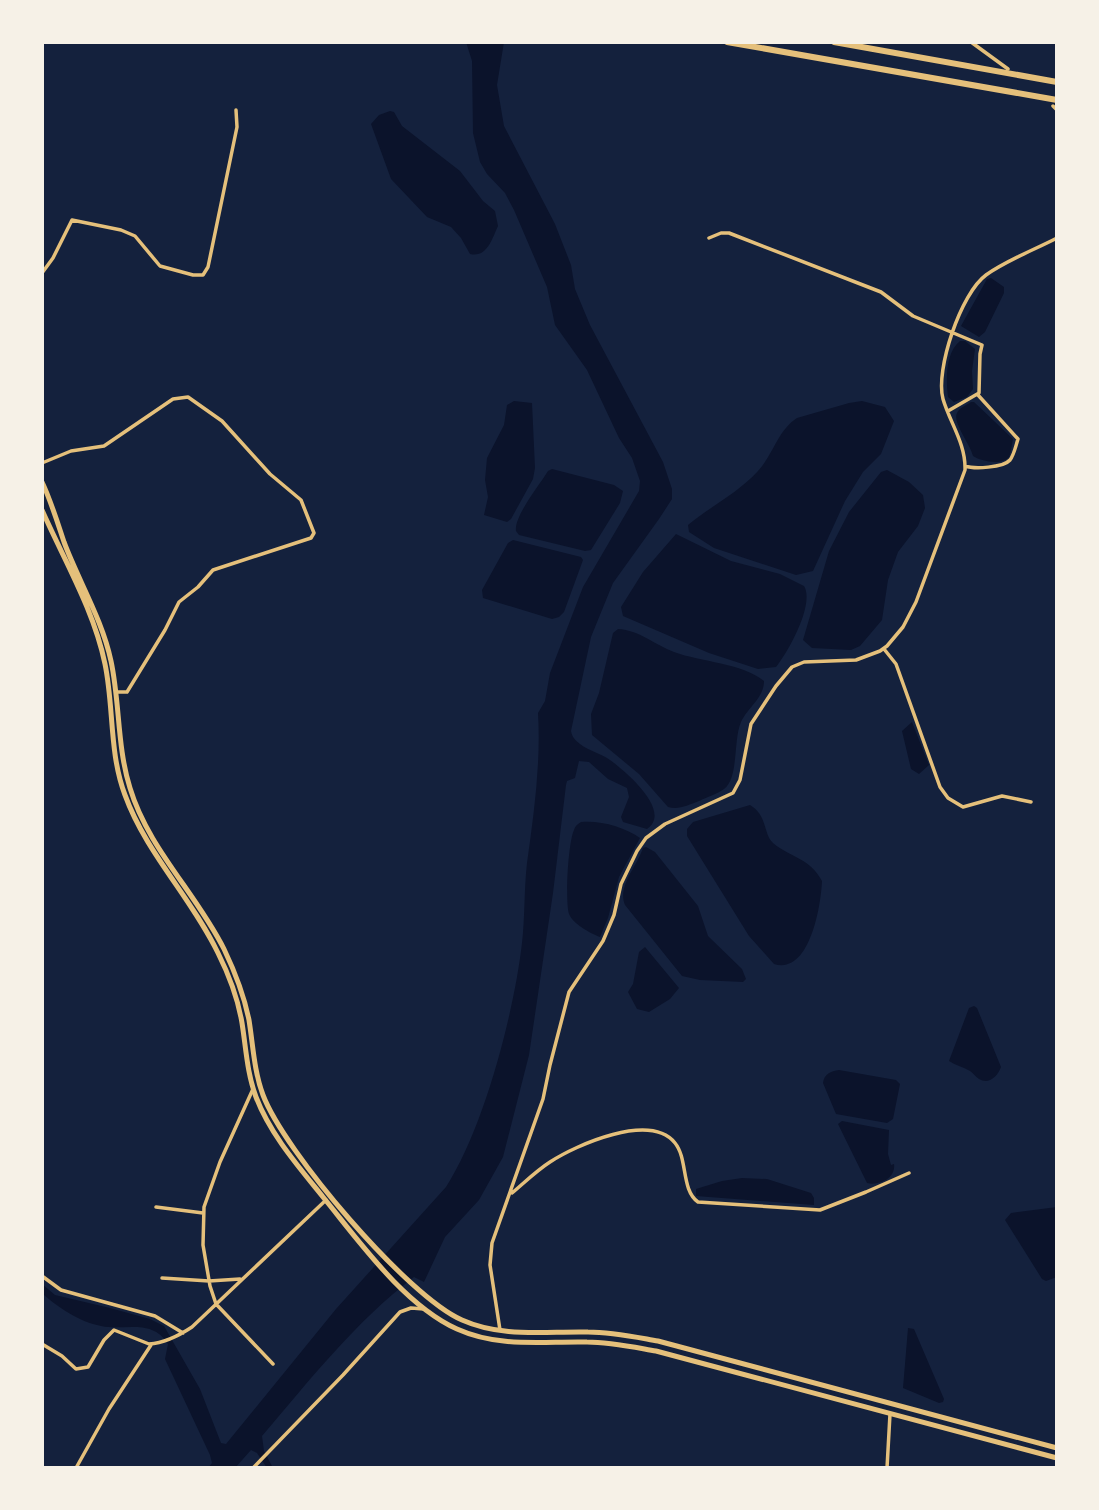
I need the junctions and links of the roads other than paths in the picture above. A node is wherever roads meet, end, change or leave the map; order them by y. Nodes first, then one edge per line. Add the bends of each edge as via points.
1 (727, 42) edge
2 (834, 42) edge
3 (971, 42) edge
4 (1008, 69) dead end
5 (1057, 82) edge
6 (1056, 105) edge
7 (236, 110) dead end
8 (709, 238) dead end
9 (1057, 238) edge
10 (42, 273) edge
11 (954, 331) junction
12 (978, 395) junction
13 (948, 411) junction
14 (42, 463) edge
15 (965, 466) junction
16 (42, 482) edge
17 (42, 510) edge
18 (884, 649) junction
19 (116, 692) junction
20 (1031, 802) dead end
21 (254, 1089) junction
22 (909, 1173) dead end
23 (511, 1195) junction
24 (326, 1200) junction
25 (156, 1206) dead end
26 (204, 1213) junction
27 (42, 1276) edge
28 (162, 1278) dead end
29 (241, 1279) junction
30 (209, 1281) junction
31 (216, 1304) junction
32 (425, 1309) junction
33 (500, 1332) junction
34 (183, 1333) junction
35 (42, 1344) edge
36 (152, 1344) junction
37 (274, 1364) dead end
38 (890, 1414) junction
39 (1057, 1448) edge
40 (1057, 1458) edge
41 (76, 1468) edge
42 (253, 1468) edge
43 (887, 1468) edge

1 - 6 highway
2 - 5 highway
3 - 4 street
7 - 10 street via 236,136 203,275 160,267 143,242 121,230 72,220
8 - 11 street via 734,234 881,292 913,316
9 - 11 street via 982,278
11 - 12 street via 982,345
11 - 13 street via 942,373
12 - 13 street
12 - 15 street via 1018,439 1006,463
13 - 15 street via 965,452
14 - 19 street via 71,451 104,446 173,399 188,397 222,421 270,474 301,500 314,533 311,538 213,570 178,602 127,692
15 - 18 street via 916,602
16 - 19 main road via 101,627
17 - 21 main road via 101,649 124,792 145,838 205,930 228,976 239,1008
18 - 20 street via 896,664 948,798 963,807 1006,796
18 - 23 street via 856,660 804,662 792,667 751,724 733,793 676,818 641,844 621,884 603,942 569,992 543,1099
19 - 33 main road via 130,790 151,835 211,926 235,973 246,1006 255,1066 276,1122 375,1248 421,1292 454,1316
21 - 24 main road via 278,1137
21 - 26 street via 220,1162
22 - 23 street via 820,1210 698,1202 690,1192 675,1143 663,1133 647,1130 619,1133 569,1152
23 - 33 street via 489,1257
24 - 29 street
24 - 32 main road via 368,1255
25 - 26 street
26 - 30 street
27 - 34 street via 66,1292 155,1316
28 - 30 street
29 - 30 street
29 - 31 street
30 - 31 street
31 - 34 street
31 - 37 street
32 - 38 main road via 449,1325 491,1341 590,1342 656,1351
32 - 42 street via 400,1312
33 - 39 main road via 590,1332 658,1341
34 - 36 street
35 - 36 street via 83,1369 114,1330
36 - 41 street
38 - 40 main road
38 - 43 street

